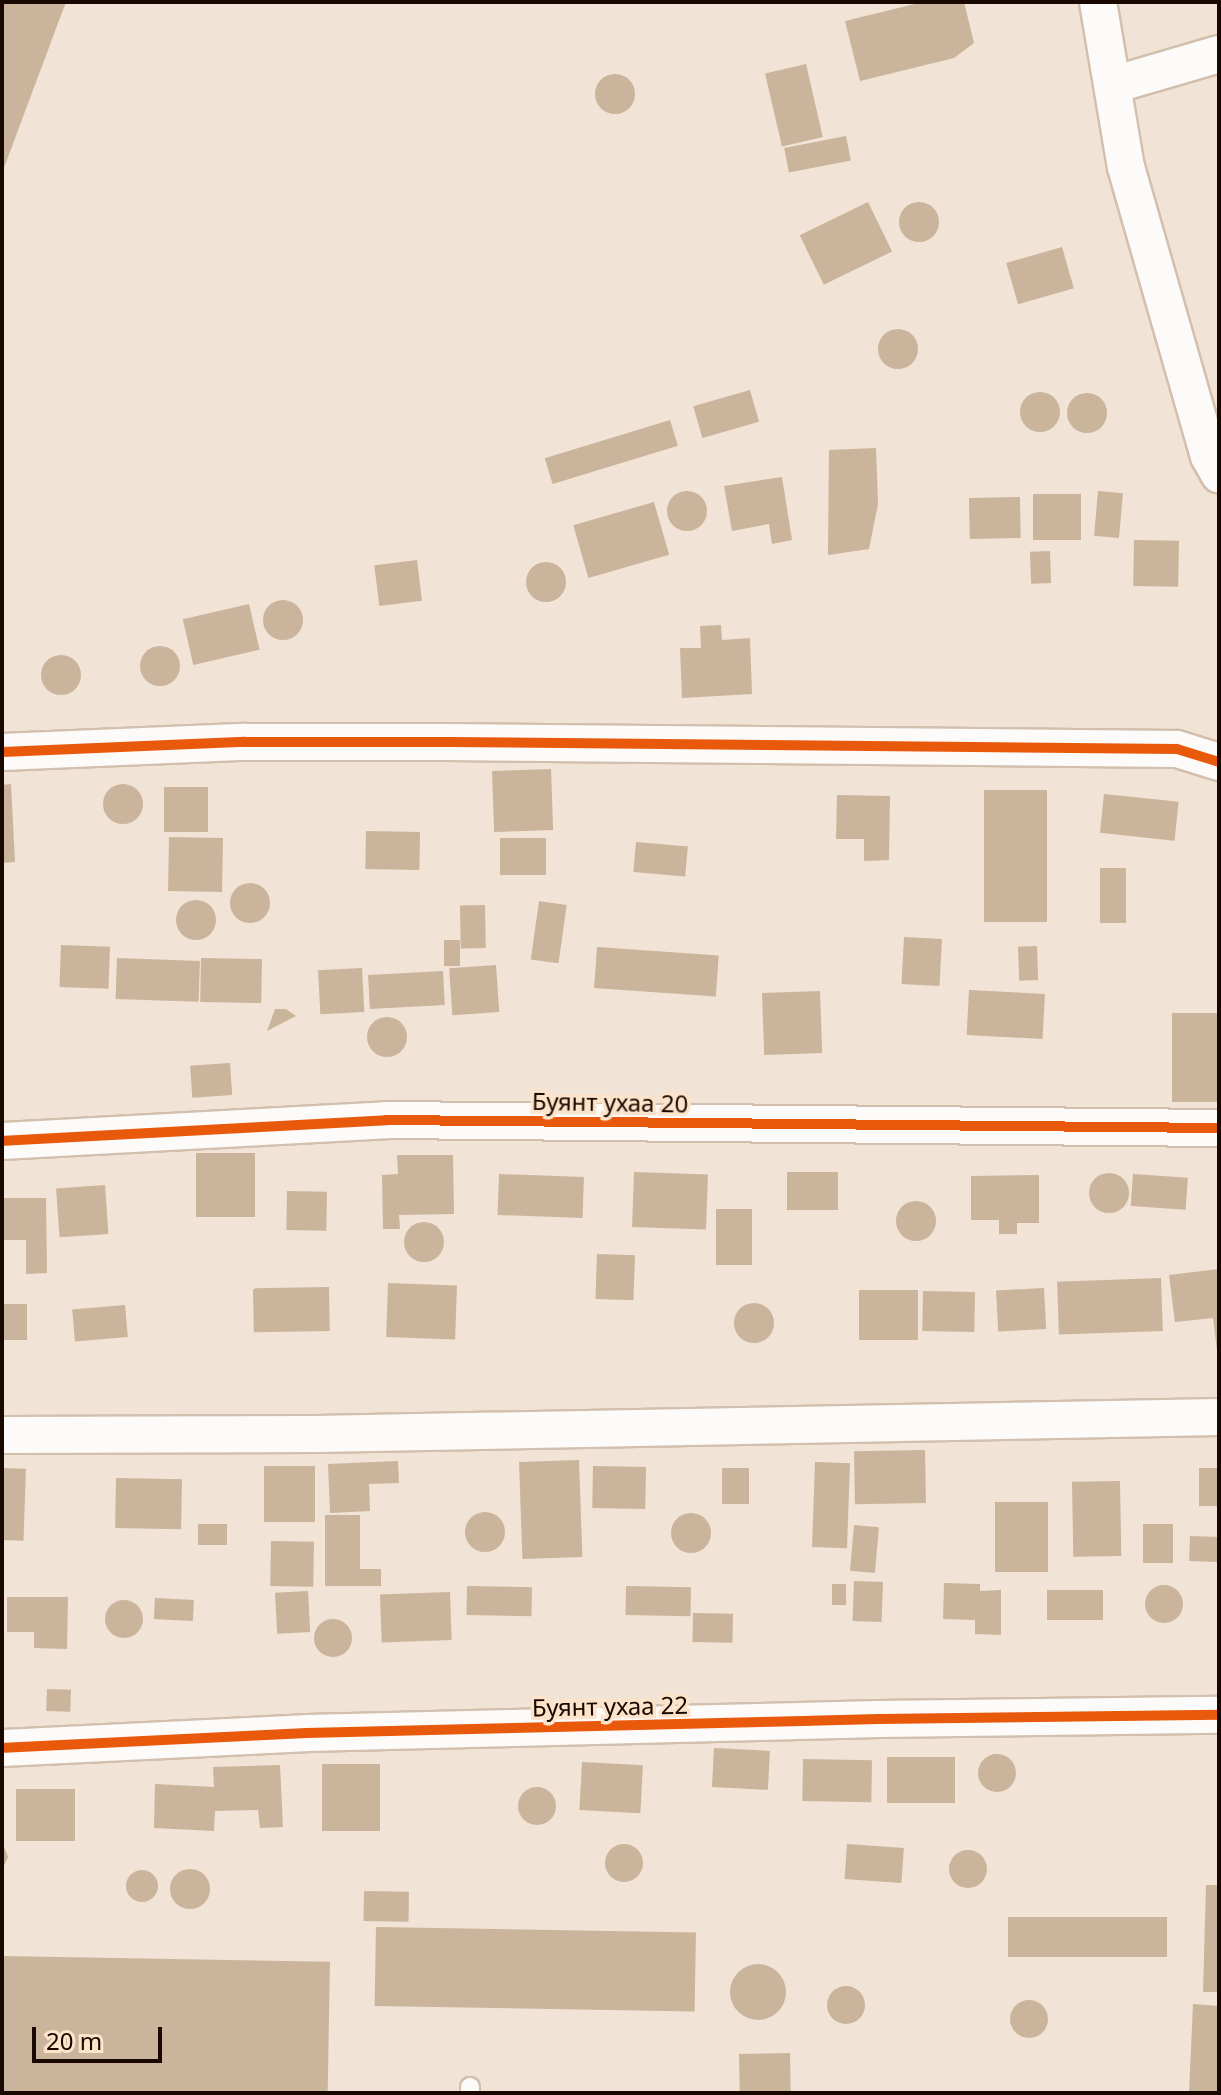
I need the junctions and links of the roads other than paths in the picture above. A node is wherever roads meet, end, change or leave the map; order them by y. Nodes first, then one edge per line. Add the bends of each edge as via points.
1 (1098, 2) edge
2 (1219, 54) edge
3 (1113, 85) junction
4 (1219, 474) edge
5 (2, 752) edge
6 (1219, 762) edge
7 (1219, 1128) edge
8 (2, 1141) edge
9 (1219, 1417) edge
10 (2, 1435) edge
11 (1219, 1715) edge
12 (2, 1748) edge

1 - 3 street
2 - 3 street
3 - 4 street via 1126,167 1209,456
5 - 6 street via 245,742 432,742 1177,749
7 - 8 street, Буянт ухаа 20 via 386,1120
9 - 10 street
11 - 12 street, Буянт ухаа 22 via 307,1733

